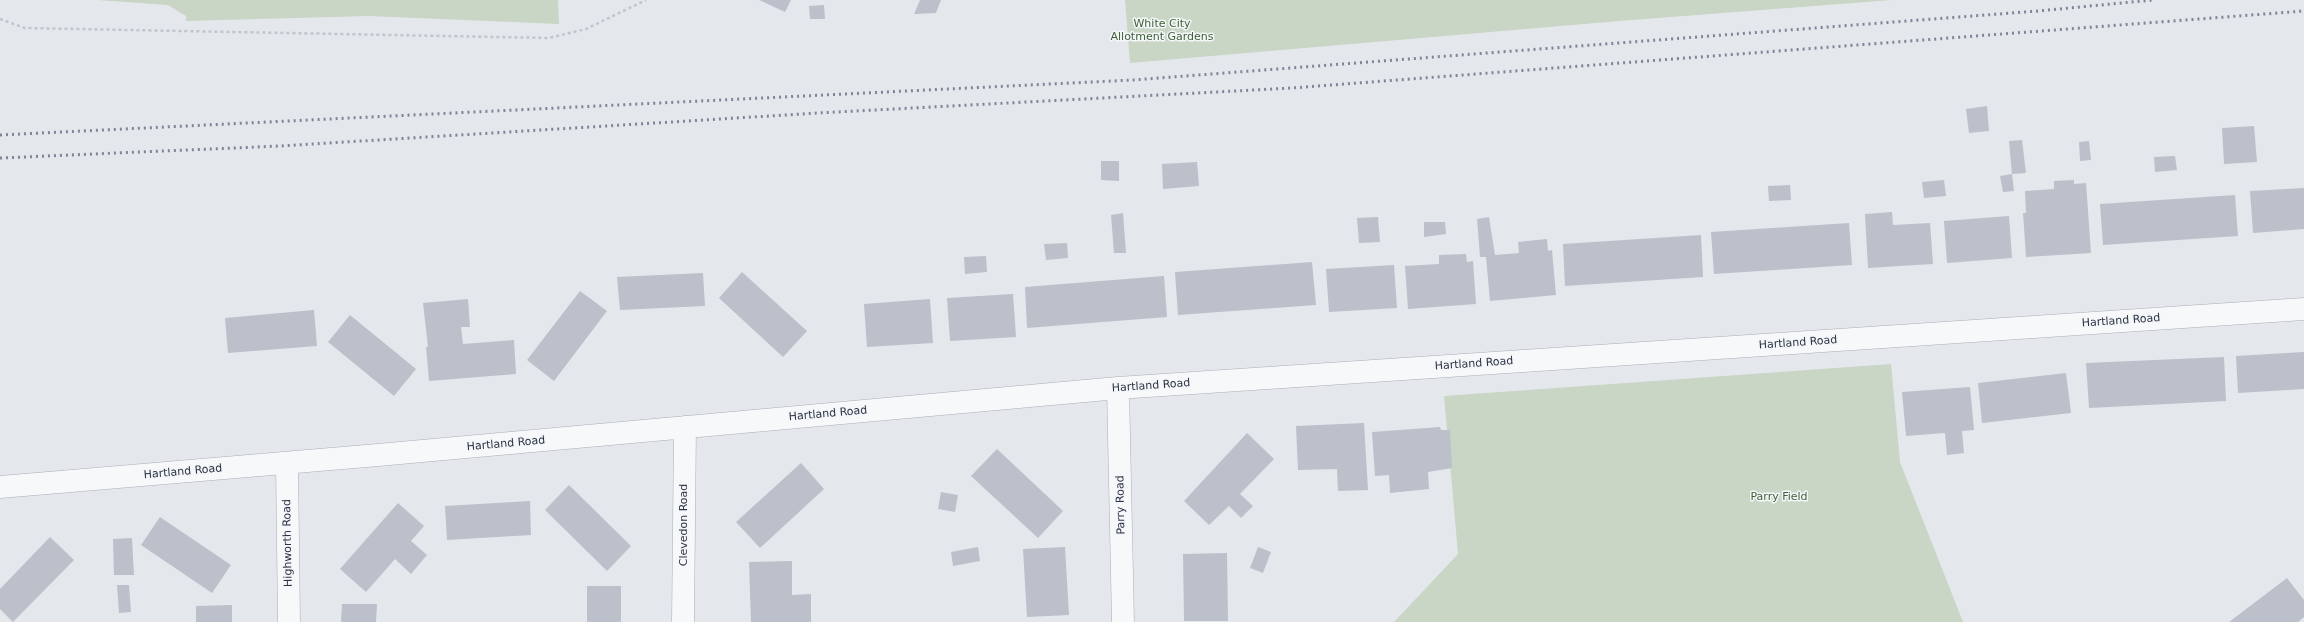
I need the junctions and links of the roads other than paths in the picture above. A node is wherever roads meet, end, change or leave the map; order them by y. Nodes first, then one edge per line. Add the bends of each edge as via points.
1 (2304, 309) edge
2 (1118, 388) junction
3 (685, 427) junction
4 (287, 463) junction
5 (0, 487) edge
6 (290, 622) edge
7 (683, 622) edge
8 (1123, 622) edge

1 - 2 street, Hartland Road
2 - 3 street, Hartland Road
2 - 8 street, Parry Road
3 - 4 street, Hartland Road
3 - 7 street, Clevedon Road
4 - 5 street, Hartland Road
4 - 6 street, Highworth Road

